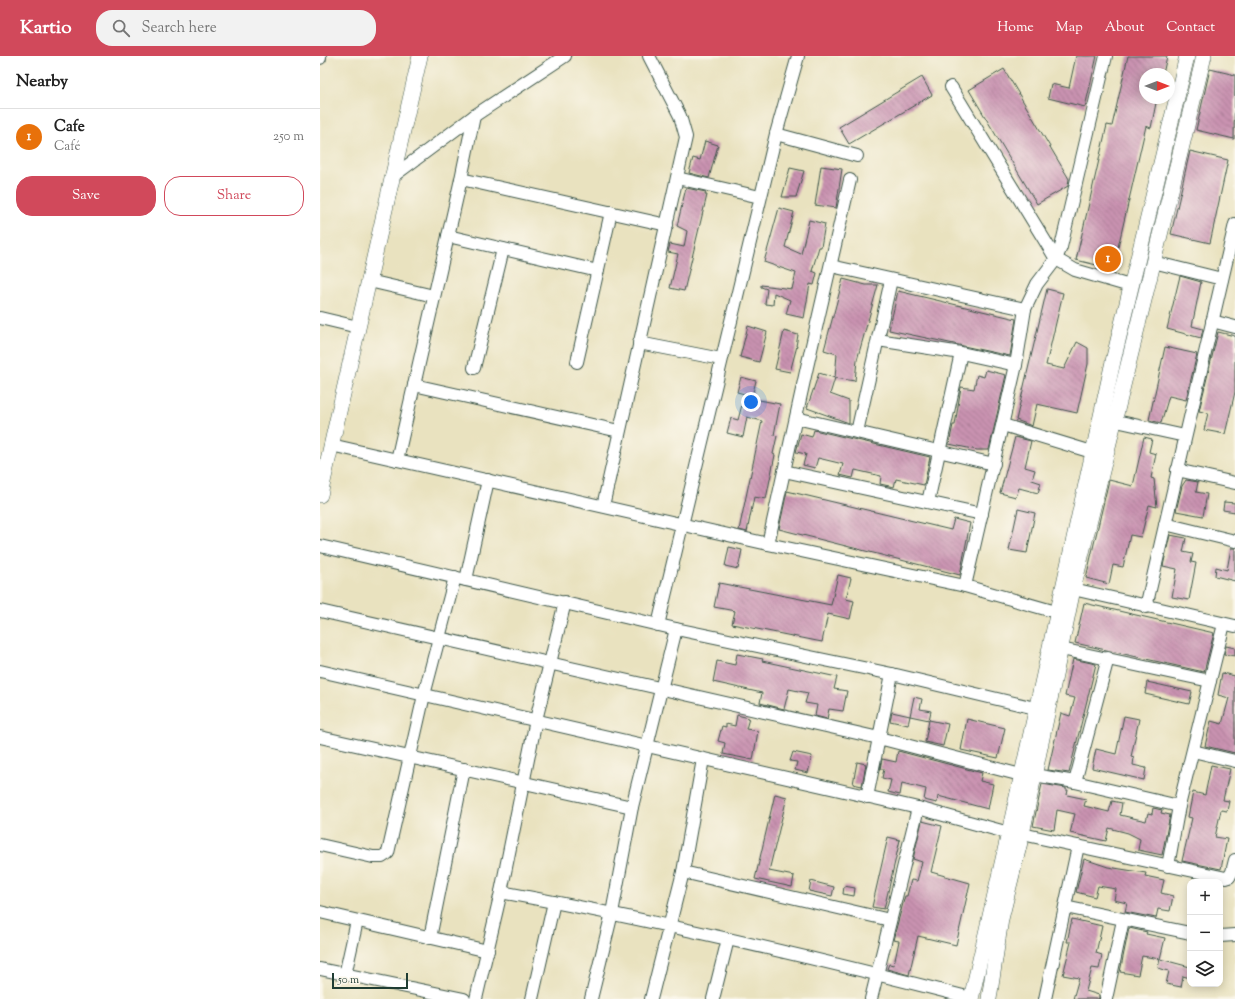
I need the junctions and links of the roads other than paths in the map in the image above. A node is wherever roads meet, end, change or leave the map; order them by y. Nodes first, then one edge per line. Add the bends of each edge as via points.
1 (420, 56) edge
2 (565, 56) edge
3 (648, 56) edge
4 (798, 56) edge
5 (1106, 56) edge
6 (1187, 56) edge
7 (1204, 56) edge
8 (951, 87) dead end
9 (474, 116) junction
10 (776, 134) junction
11 (1167, 138) junction
12 (1183, 141) junction
13 (856, 156) dead end
14 (392, 177) junction
15 (461, 178) junction
16 (677, 178) junction
17 (850, 180) dead end
18 (760, 197) junction
19 (611, 212) junction
20 (1235, 224) edge
21 (667, 225) junction
22 (448, 236) junction
23 (503, 250) junction
24 (1056, 258) junction
25 (1153, 262) junction
26 (831, 266) junction
27 (598, 270) junction
28 (1222, 279) junction
29 (891, 280) junction
30 (369, 281) junction
31 (1130, 286) junction
32 (434, 296) junction
33 (1025, 309) junction
34 (320, 318) edge
35 (1212, 321) junction
36 (358, 327) junction
37 (1235, 327) edge
38 (878, 340) junction
39 (639, 343) junction
40 (961, 353) junction
41 (721, 359) junction
42 (578, 362) dead end
43 (1016, 365) junction
44 (474, 368) dead end
45 (414, 385) junction
46 (796, 418) junction
47 (1100, 418) junction
48 (1116, 421) junction
49 (1003, 425) junction
50 (619, 431) junction
51 (857, 432) junction
52 (1185, 436) junction
53 (331, 445) junction
54 (939, 450) junction
55 (1092, 452) junction
56 (397, 460) junction
57 (994, 464) junction
58 (1177, 470) junction
59 (784, 471) junction
60 (488, 480) junction
61 (1235, 483) edge
62 (320, 495) edge
63 (928, 502) junction
64 (602, 506) junction
65 (982, 514) junction
66 (683, 524) junction
67 (1165, 524) junction
68 (1235, 541) edge
69 (768, 544) junction
70 (320, 546) edge
71 (460, 578) junction
72 (965, 586) junction
73 (1073, 589) junction
74 (565, 602) junction
75 (1146, 607) junction
76 (320, 611) edge
77 (1056, 612) junction
78 (658, 625) junction
79 (1230, 625) edge
80 (676, 629) junction
81 (439, 637) junction
82 (1060, 649) junction
83 (1108, 658) junction
84 (551, 663) junction
85 (320, 671) edge
86 (892, 674) junction
87 (1210, 681) junction
88 (662, 688) junction
89 (424, 695) junction
90 (1035, 708) junction
91 (536, 720) junction
92 (320, 737) edge
93 (879, 738) junction
94 (647, 748) junction
95 (1193, 751) junction
96 (410, 757) junction
97 (704, 759) junction
98 (1235, 761) edge
99 (464, 769) junction
100 (1027, 775) junction
101 (1075, 782) junction
102 (523, 783) junction
103 (867, 797) junction
104 (1179, 806) junction
105 (632, 807) junction
106 (918, 808) junction
107 (1016, 834) junction
108 (320, 845) edge
109 (1078, 846) junction
110 (1235, 860) edge
111 (1168, 866) junction
112 (683, 872) junction
113 (1232, 882) edge
114 (501, 892) junction
115 (554, 902) junction
116 (1065, 907) junction
117 (320, 912) edge
118 (612, 913) junction
119 (890, 920) junction
120 (1123, 920) junction
121 (357, 921) junction
122 (670, 926) junction
123 (1187, 932) edge
124 (1235, 935) edge
125 (1223, 936) edge
126 (430, 938) junction
127 (728, 939) junction
128 (488, 951) junction
129 (320, 969) edge
130 (877, 974) junction
131 (345, 975) junction
132 (464, 999) edge
133 (476, 999) edge
134 (532, 999) edge
135 (591, 999) edge
136 (651, 999) edge
137 (713, 999) edge
138 (871, 999) edge
139 (971, 999) edge
140 (989, 999) edge
141 (1045, 999) edge
142 (1106, 999) edge

1 - 14 street
2 - 9 street
3 - 16 street via 685,130 686,137
4 - 10 street
5 - 24 street via 1061,247
6 - 11 street
7 - 12 street
8 - 24 street
9 - 14 street
9 - 15 street
10 - 13 street
10 - 18 street
11 - 12 street
11 - 31 street
12 - 25 street
14 - 30 street
15 - 19 street
15 - 22 street
16 - 18 street
16 - 21 street
17 - 26 street
18 - 41 street
19 - 21 street
19 - 27 street
20 - 28 street
21 - 39 street
22 - 23 street
22 - 32 street
23 - 27 street
23 - 44 street
24 - 31 street via 1075,270
24 - 33 street via 1037,284
25 - 28 street
25 - 48 street
26 - 29 street
26 - 46 street
27 - 42 street
28 - 35 street
29 - 33 street
29 - 38 street
30 - 32 street
30 - 36 street
31 - 47 street
32 - 45 street
33 - 43 street
34 - 36 street
35 - 37 street
35 - 52 street
36 - 53 street
38 - 40 street
38 - 51 street
39 - 41 street
39 - 50 street
40 - 43 street
40 - 54 street
41 - 66 street
43 - 49 street
45 - 50 street
45 - 56 street
46 - 51 street
46 - 59 street
47 - 48 street
47 - 55 street
48 - 52 street
48 - 73 street
49 - 55 street
49 - 57 street
50 - 64 street
51 - 54 street
52 - 58 street
53 - 56 street
53 - 62 street
54 - 57 street
54 - 63 street
55 - 77 street
56 - 60 street
57 - 65 street
58 - 61 street
58 - 67 street
59 - 63 street
59 - 69 street
60 - 64 street
60 - 71 street
63 - 65 street
64 - 66 street
65 - 72 street
66 - 69 street
66 - 78 street
67 - 68 street
67 - 75 street
69 - 72 street
70 - 71 street
71 - 74 street
71 - 81 street
72 - 77 street
73 - 75 street
73 - 82 street
74 - 78 street
74 - 84 street
75 - 79 street
76 - 81 street
77 - 90 street
78 - 80 street
79 - 87 street
80 - 86 street
80 - 88 street
81 - 84 street
81 - 89 street
82 - 83 street
82 - 100 street
83 - 87 street
83 - 101 street
84 - 88 street
84 - 91 street
85 - 89 street
86 - 90 street
86 - 93 street
87 - 95 street
88 - 93 street
88 - 94 street
89 - 91 street
89 - 96 street
90 - 100 street
91 - 94 street
91 - 102 street
92 - 96 street
93 - 100 street
93 - 103 street
94 - 97 street
94 - 105 street
95 - 98 street
95 - 104 street
96 - 99 street
96 - 108 street via 388,853 382,857 373,857
97 - 103 street
97 - 112 street
99 - 102 street
99 - 126 street
100 - 101 street
100 - 107 street
101 - 104 street
102 - 105 street
102 - 114 street
103 - 106 street
104 - 111 street
105 - 118 street
106 - 107 street
106 - 119 street
107 - 109 street
107 - 139 street
107 - 140 street
109 - 111 street
109 - 116 street
110 - 113 street
111 - 113 street via 1226,878
112 - 119 street
112 - 122 street
114 - 115 street
114 - 128 street
115 - 118 street
115 - 134 street
116 - 120 street
116 - 141 street
117 - 121 street
118 - 122 street
118 - 135 street
119 - 130 street
120 - 123 street
120 - 142 street
121 - 126 street
121 - 131 street
122 - 127 street
122 - 136 street
124 - 125 street
126 - 128 street
127 - 130 street
127 - 137 street
128 - 133 street
129 - 131 street
130 - 138 street
130 - 139 street
131 - 132 street

